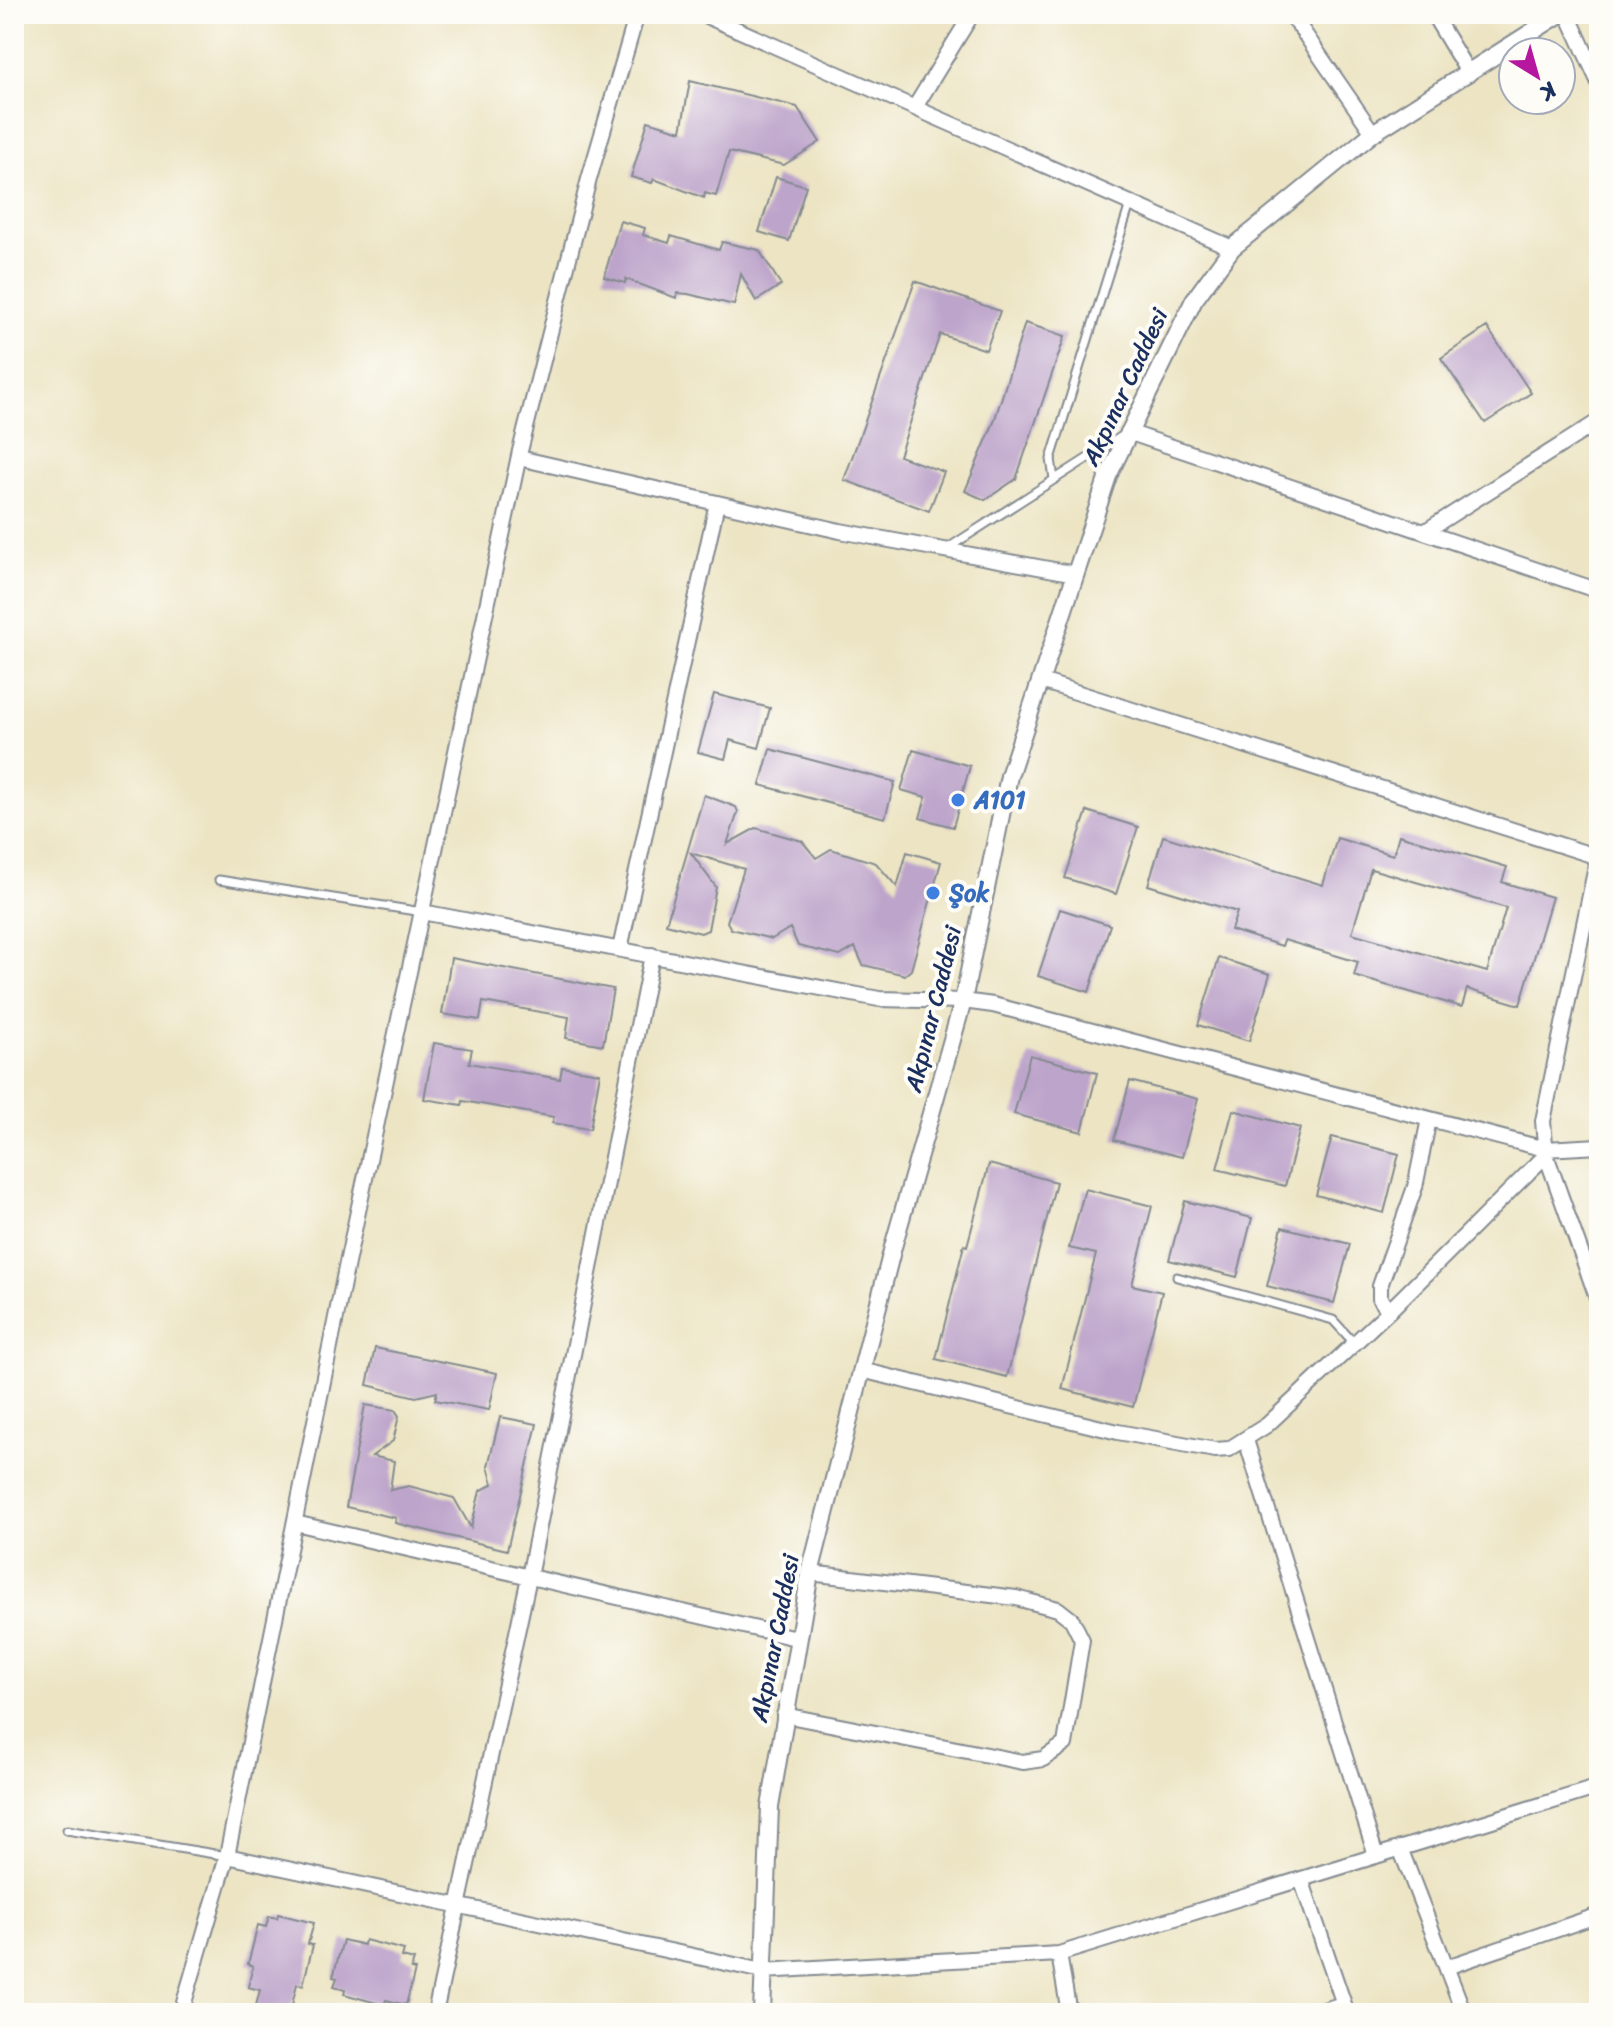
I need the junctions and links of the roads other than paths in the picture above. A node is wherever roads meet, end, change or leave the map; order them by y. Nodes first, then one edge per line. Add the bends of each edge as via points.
1 (637, 14) edge
2 (702, 14) edge
3 (972, 14) edge
4 (1291, 14) edge
5 (1433, 14) edge
6 (1565, 16) edge
7 (1469, 74) junction
8 (1599, 83) edge
9 (915, 107) junction
10 (1373, 133) junction
11 (1131, 202) junction
12 (1232, 248) junction
13 (1599, 421) edge
14 (1128, 432) junction
15 (519, 458) junction
16 (1054, 479) junction
17 (717, 503) junction
18 (1424, 532) junction
19 (945, 550) junction
20 (1076, 574) junction
21 (1599, 591) edge
22 (1041, 681) junction
23 (1598, 855) edge
24 (219, 880) dead end
25 (422, 912) junction
26 (620, 949) junction
27 (652, 955) junction
28 (963, 1001) junction
29 (1429, 1119) junction
30 (1599, 1146) edge
31 (1545, 1152) junction
32 (1592, 1264) edge
33 (1177, 1277) dead end
34 (1599, 1303) edge
35 (1389, 1311) junction
36 (1355, 1344) junction
37 (861, 1370) junction
38 (1246, 1440) junction
39 (295, 1523) junction
40 (810, 1573) junction
41 (529, 1577) junction
42 (796, 1638) junction
43 (784, 1715) junction
44 (1599, 1787) edge
45 (67, 1830) dead end
46 (1400, 1848) junction
47 (227, 1856) junction
48 (1376, 1856) junction
49 (1301, 1879) junction
50 (460, 1905) junction
51 (1599, 1915) edge
52 (1059, 1954) junction
53 (1447, 1967) junction
54 (763, 1971) junction
55 (1345, 2009) edge
56 (181, 2013) edge
57 (435, 2013) edge
58 (762, 2013) edge
59 (1069, 2013) edge
60 (1314, 2013) edge
61 (1464, 2013) edge

1 - 15 street via 589,179
2 - 9 street
3 - 9 street
4 - 10 street
5 - 7 street
6 - 7 street, Akpınar Caddesi
6 - 8 street
7 - 10 street, Akpınar Caddesi
9 - 11 street
10 - 12 street, Akpınar Caddesi
11 - 12 street
11 - 16 lane via 1051,459
12 - 14 street, Akpınar Caddesi via 1194,300
13 - 18 street
14 - 16 lane
14 - 18 street
14 - 20 street, Akpınar Caddesi
15 - 17 street
15 - 25 street
16 - 19 lane
17 - 19 street
17 - 26 street
18 - 21 street
19 - 20 street
20 - 22 street, Akpınar Caddesi
22 - 23 street
22 - 28 street, Akpınar Caddesi via 1009,776
23 - 31 street via 1543,1121
24 - 25 lane
25 - 26 street
25 - 39 street
26 - 27 street
27 - 28 street via 879,999
27 - 41 street
28 - 29 street
28 - 37 street, Akpınar Caddesi
29 - 31 street
29 - 35 street via 1415,1187 1380,1286 1380,1299
30 - 31 street
31 - 32 street
31 - 35 street
32 - 34 street
33 - 36 lane via 1333,1320
35 - 36 street
36 - 38 street
37 - 38 street via 1215,1450
37 - 40 street, Akpınar Caddesi
38 - 48 street
39 - 41 street
39 - 47 street
40 - 42 street, Akpınar Caddesi
40 - 43 street via 1016,1598 1058,1609 1072,1620 1082,1640 1065,1744 1043,1759 1023,1762
41 - 42 street
41 - 50 street
42 - 43 street, Akpınar Caddesi
43 - 54 street, Akpınar Caddesi via 770,1807
44 - 46 street
45 - 47 lane
46 - 48 street
46 - 53 street
47 - 50 street
47 - 56 street
48 - 49 street
49 - 52 street
49 - 55 street
50 - 54 street
50 - 57 street
51 - 53 street
52 - 54 street
52 - 59 street
53 - 61 street
54 - 58 street, Akpınar Caddesi
55 - 60 street

